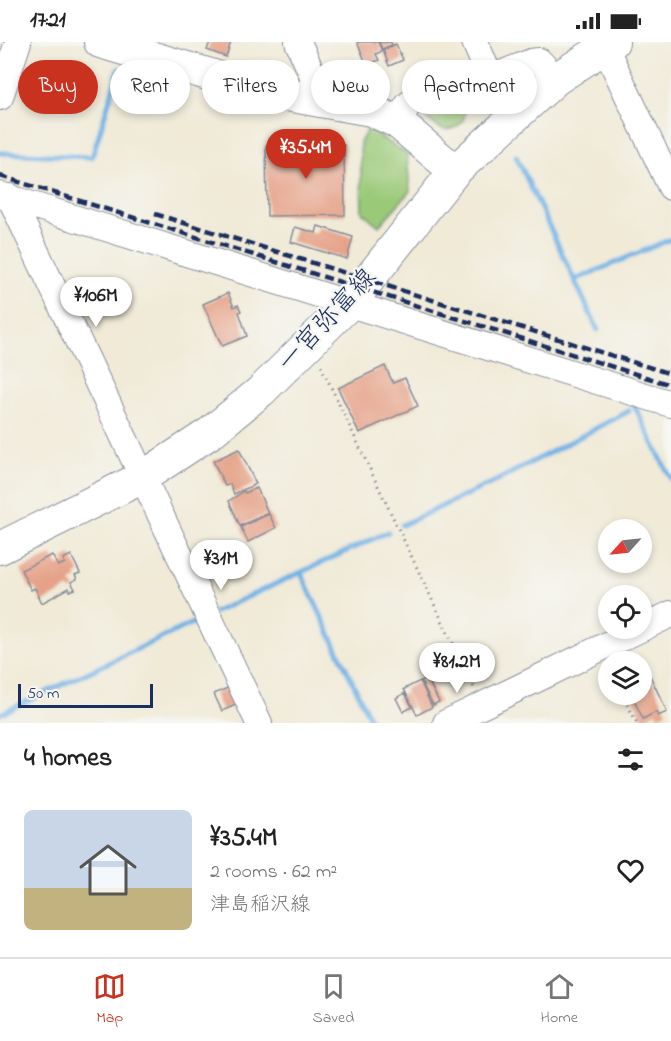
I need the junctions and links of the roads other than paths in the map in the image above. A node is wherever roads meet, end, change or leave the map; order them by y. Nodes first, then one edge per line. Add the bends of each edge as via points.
1 (18, 42) edge
2 (100, 42) edge
3 (298, 42) edge
4 (474, 42) edge
5 (609, 44) edge
6 (482, 60) edge
7 (537, 62) edge
8 (311, 71) edge
9 (556, 79) junction
10 (0, 97) edge
11 (311, 100) edge
12 (380, 114) edge
13 (402, 114) edge
14 (397, 122) junction
15 (455, 171) junction
16 (671, 187) edge
17 (5, 196) edge
18 (350, 303) junction
19 (671, 404) edge
20 (143, 477) junction
21 (0, 548) edge
22 (671, 614) edge
23 (652, 623) edge
24 (621, 639) edge
25 (487, 711) edge
26 (259, 723) edge
27 (446, 723) edge

1 - 10 street
2 - 11 main road via 236,83
3 - 8 street
4 - 6 street
5 - 9 main road, 一宮弥富線
5 - 16 street
7 - 9 street
9 - 15 main road, 一宮弥富線
12 - 14 main road
13 - 14 street
14 - 15 main road
15 - 18 main road, 一宮弥富線
17 - 18 street
17 - 20 street
18 - 19 street
18 - 20 main road, 一宮弥富線 via 261,391 210,433
20 - 21 main road, 一宮弥富線
20 - 26 street
22 - 23 street
24 - 25 street
25 - 27 street

